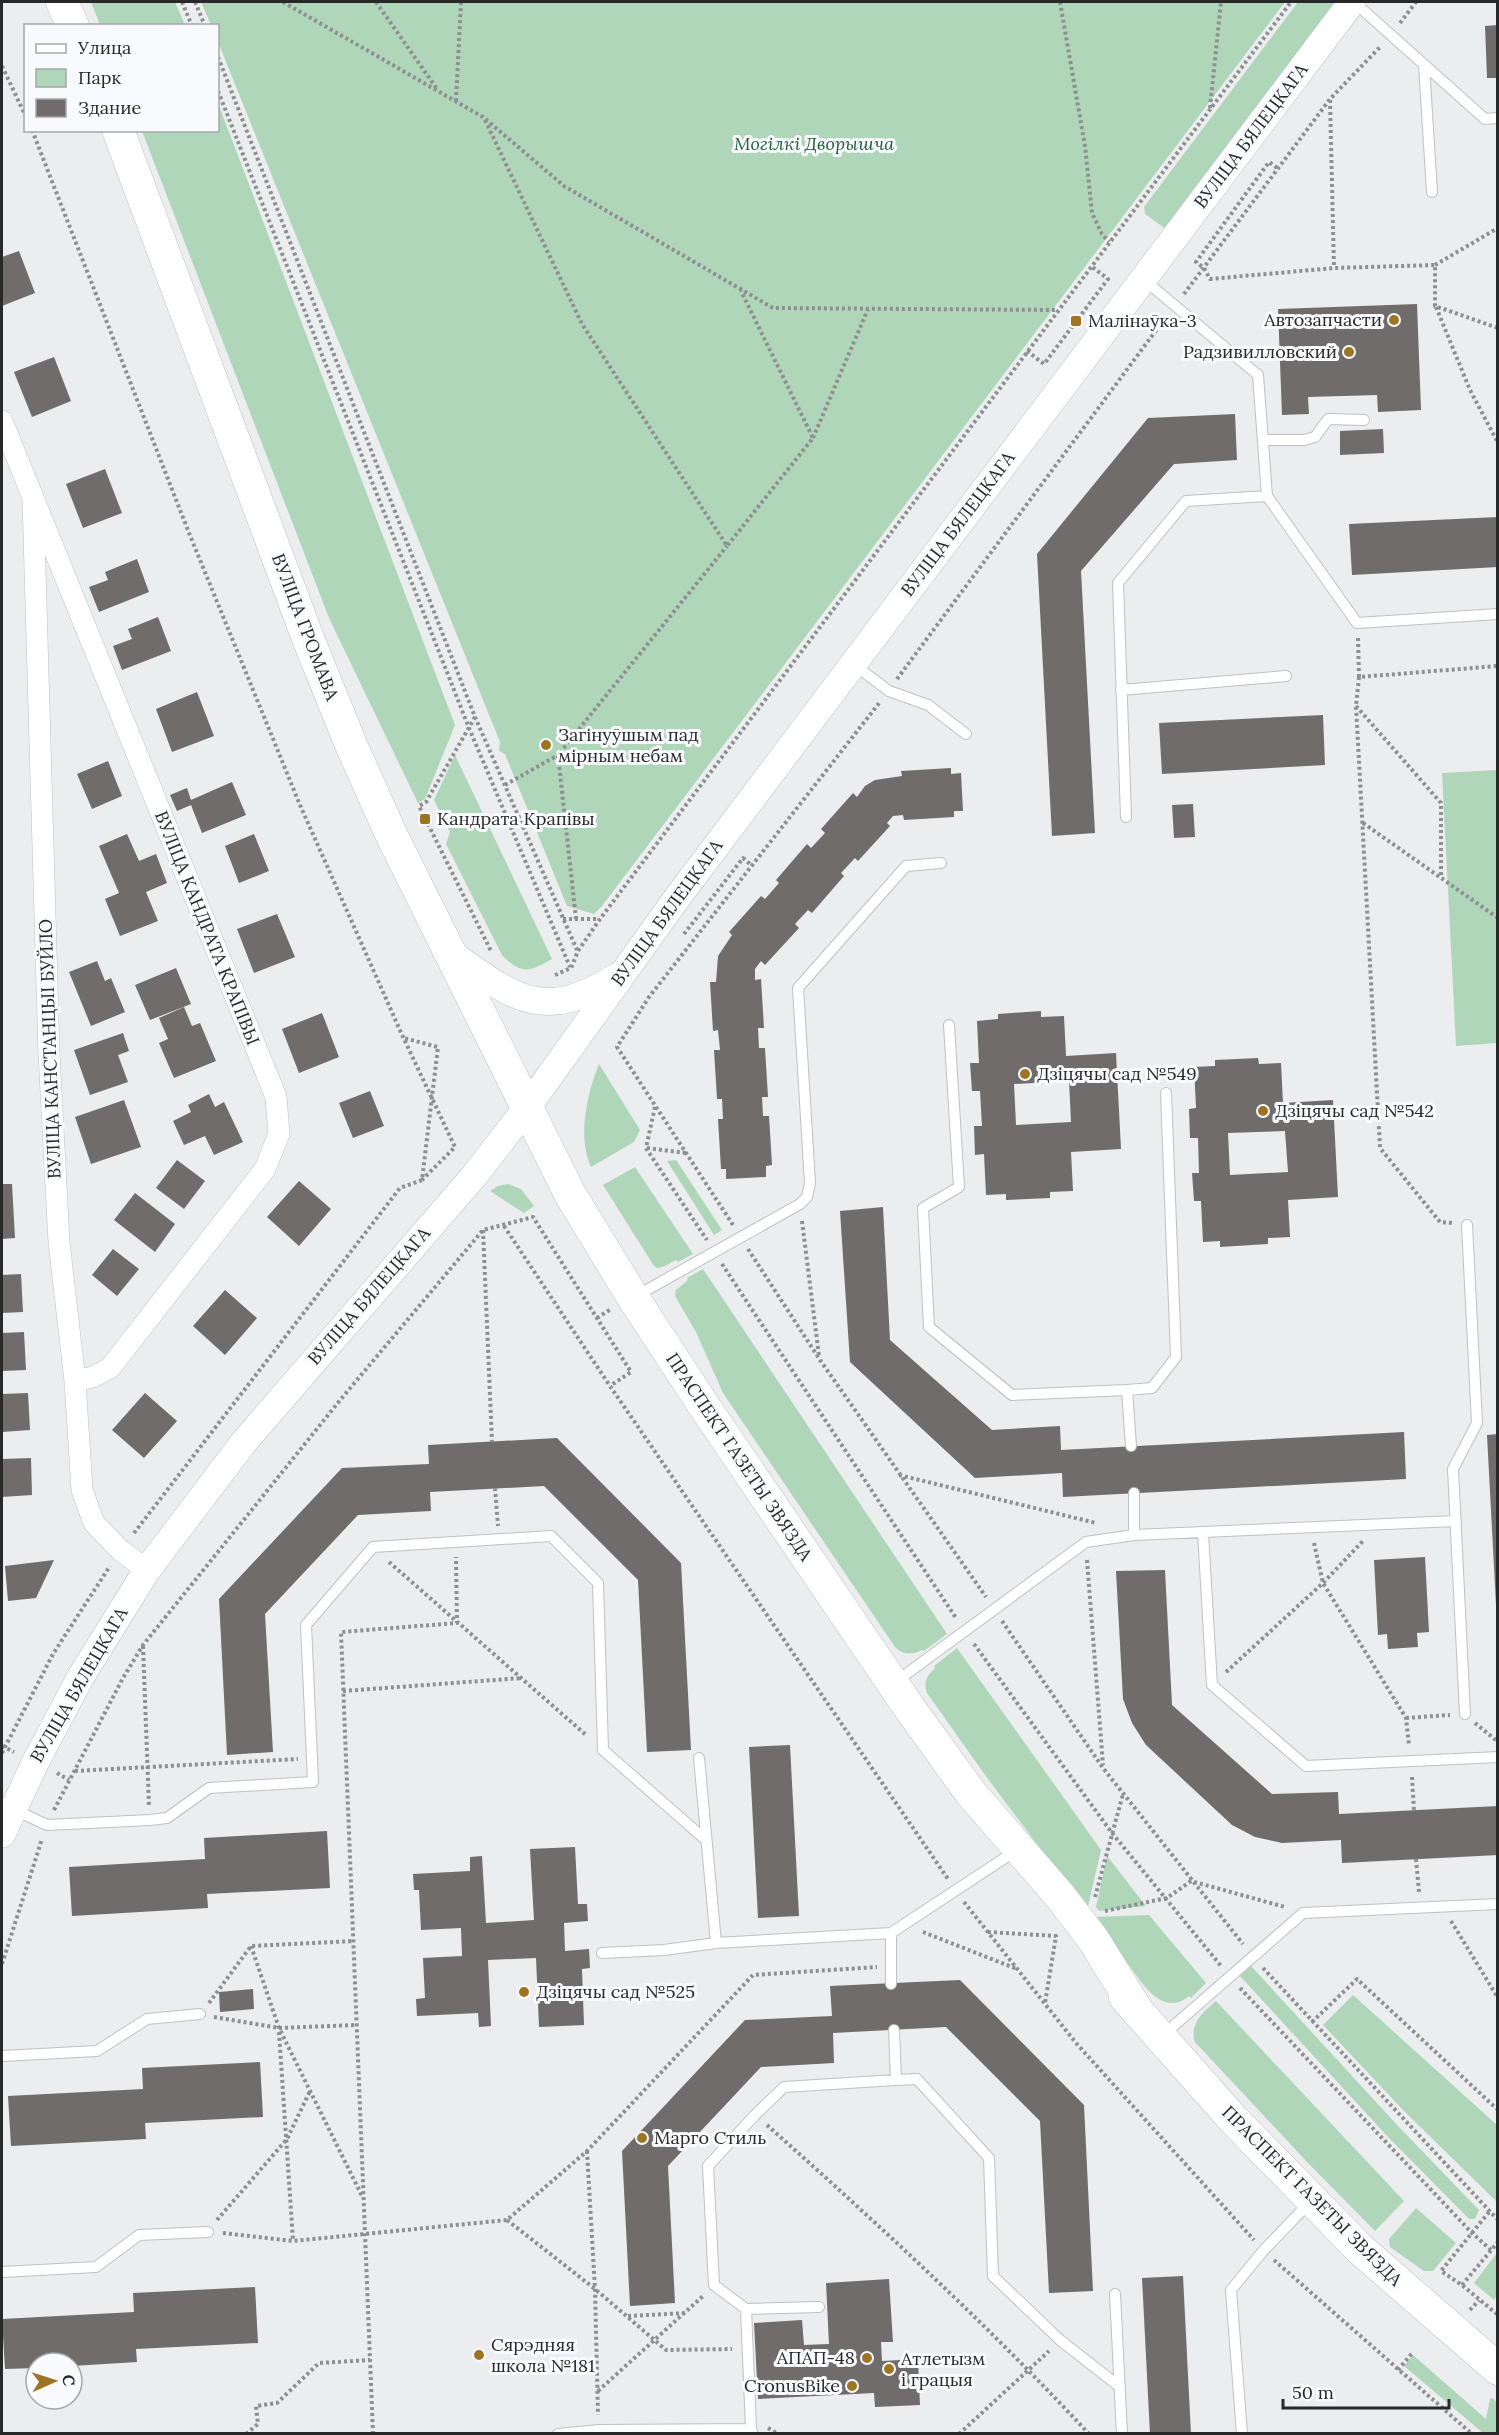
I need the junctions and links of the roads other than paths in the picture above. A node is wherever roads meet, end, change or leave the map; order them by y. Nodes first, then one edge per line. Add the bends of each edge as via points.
1 (63, 2) edge
2 (1353, 2) edge
3 (72, 24) edge
4 (1424, 65) junction
5 (1497, 118) edge
6 (119, 132) edge
7 (1432, 192) dead end
8 (1143, 279) junction
9 (1364, 420) dead end
10 (2, 421) edge
11 (1264, 440) junction
12 (1267, 496) junction
13 (33, 500) junction
14 (1497, 614) edge
15 (853, 664) junction
16 (1286, 676) dead end
17 (1121, 690) junction
18 (966, 734) dead end
19 (1126, 817) dead end
20 (941, 863) dead end
21 (449, 952) junction
22 (631, 982) junction
23 (949, 1025) dead end
24 (1166, 1093) dead end
25 (526, 1109) junction
26 (1467, 1225) road end
27 (633, 1297) junction
28 (75, 1381) junction
29 (1127, 1390) junction
30 (1131, 1446) dead end
31 (1134, 1493) dead end
32 (1456, 1521) junction
33 (1203, 1533) junction
34 (1134, 1535) junction
35 (147, 1570) junction
36 (893, 1684) junction
37 (1465, 1714) dead end
38 (1497, 1757) edge
39 (699, 1758) dead end
40 (13, 1809) junction
41 (2, 1834) edge
42 (706, 1840) junction
43 (1014, 1852) junction
44 (1497, 1904) edge
45 (891, 1933) junction
46 (716, 1943) junction
47 (602, 1953) dead end
48 (891, 1984) dead end
49 (200, 2014) road end
50 (894, 2030) dead end
51 (1160, 2037) junction
52 (2, 2056) edge
53 (896, 2080) junction
54 (1312, 2200) junction
55 (207, 2232) road end
56 (2, 2272) edge
57 (1115, 2294) dead end
58 (819, 2307) dead end
59 (746, 2309) junction
60 (1497, 2369) edge
61 (1120, 2387) junction
62 (752, 2431) edge
63 (558, 2433) edge
64 (1122, 2433) edge
65 (1242, 2433) edge

1 - 3 main road
2 - 4 lane
2 - 8 street, ВУЛІЦА БЯЛЕЦКАГА
4 - 5 lane via 1485,119
4 - 7 lane
6 - 21 main road, ВУЛІЦА ГРОМАВА via 331,694 391,834
8 - 11 lane via 1258,375
8 - 15 street, ВУЛІЦА БЯЛЕЦКАГА
9 - 11 lane via 1328,419 1315,437
10 - 13 street, ВУЛІЦА КАНДРАТА КРАПІВЫ
11 - 12 lane
12 - 14 lane via 1357,623
12 - 17 lane via 1186,501 1118,583
13 - 28 street, ВУЛІЦА КАНСТАНЦЫІ БУЙЛО via 49,1054 58,1242
13 - 28 street, ВУЛІЦА КАНДРАТА КРАПІВЫ via 276,1097 279,1134 265,1169 110,1368
15 - 18 lane via 889,691 928,705
15 - 22 street, ВУЛІЦА БЯЛЕЦКАГА
16 - 17 lane
17 - 19 lane
20 - 27 lane via 906,866 798,988 810,1183 807,1197
21 - 22 street via 504,989 533,1002 558,1002
21 - 25 main road, ВУЛІЦА ГРОМАВА
22 - 25 street, ВУЛІЦА БЯЛЕЦКАГА
23 - 29 lane via 959,1187 923,1208 929,1327 1012,1395
24 - 29 lane via 1176,1357 1152,1388
25 - 27 main road, ПРАСПЕКТ ГАЗЕТЫ ЗВЯЗДА via 570,1194
25 - 35 street, ВУЛІЦА БЯЛЕЦКАГА via 474,1176 244,1442
26 - 32 lane via 1477,1423 1453,1469
27 - 36 main road, ПРАСПЕКТ ГАЗЕТЫ ЗВЯЗДА
28 - 35 street, ВУЛІЦА КАНСТАНЦЫІ БУЙЛО via 82,1490 94,1523
29 - 30 lane
31 - 34 lane
32 - 33 lane
32 - 37 lane
33 - 34 lane
33 - 38 lane via 1212,1685 1306,1766
34 - 36 lane via 1086,1542
35 - 40 street, ВУЛІЦА БЯЛЕЦКАГА via 80,1678
36 - 43 main road, ПРАСПЕКТ ГАЗЕТЫ ЗВЯЗДА
39 - 42 lane
40 - 41 street, ВУЛІЦА БЯЛЕЦКАГА
40 - 42 lane via 47,1825 150,1820 167,1818 209,1788 313,1782 306,1625 373,1548 551,1536 598,1583 603,1750
42 - 46 lane
43 - 45 lane
43 - 51 main road, ПРАСПЕКТ ГАЗЕТЫ ЗВЯЗДА via 1028,1885 1076,1949
44 - 51 lane via 1304,1912
45 - 46 lane
45 - 48 lane
46 - 47 lane
49 - 52 lane via 147,2019 97,2051
50 - 53 lane
51 - 54 main road, ПРАСПЕКТ ГАЗЕТЫ ЗВЯЗДА
53 - 59 lane via 784,2087 708,2166 714,2284
53 - 61 lane via 917,2079 989,2158 993,2276 1060,2340
54 - 60 main road, ПРАСПЕКТ ГАЗЕТЫ ЗВЯЗДА via 1383,2270
54 - 65 lane via 1231,2290
55 - 56 lane via 139,2235 96,2267
57 - 61 lane
58 - 59 lane
59 - 62 lane
61 - 64 lane
62 - 63 lane

